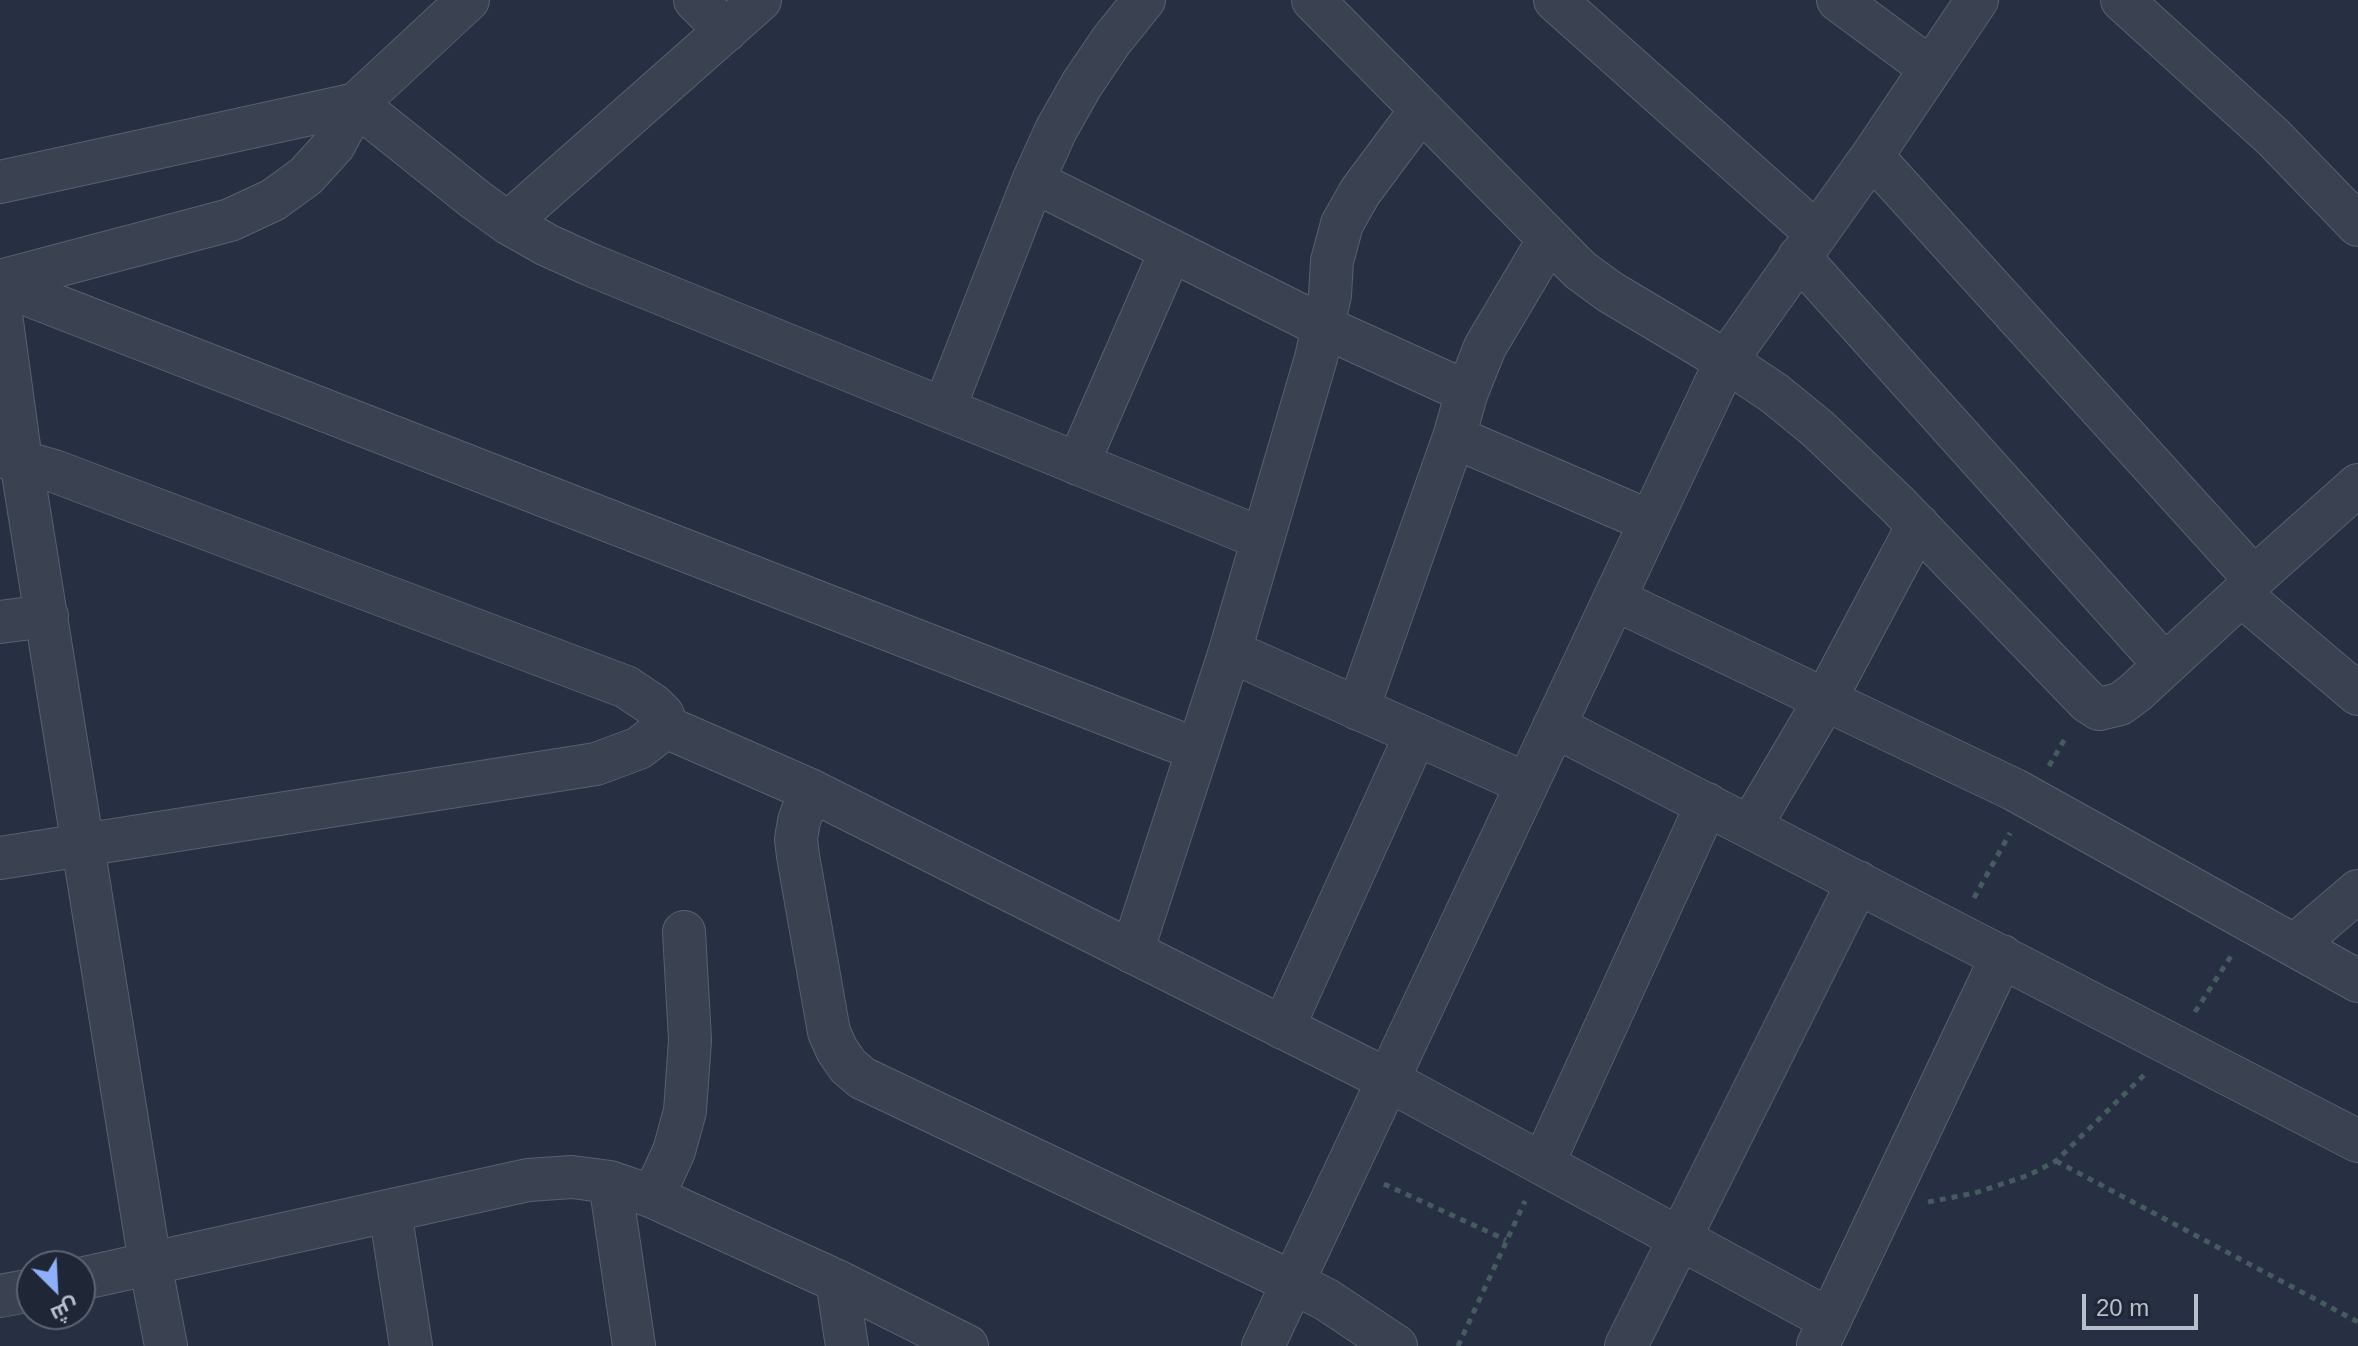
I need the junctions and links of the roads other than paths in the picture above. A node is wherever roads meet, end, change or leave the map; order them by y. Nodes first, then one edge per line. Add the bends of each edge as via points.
1 (695, 0) edge
2 (760, 0) edge
3 (1144, 0) edge
4 (1313, 0) edge
5 (1555, 0) edge
6 (1838, 0) edge
7 (1977, 0) edge
8 (2122, 0) edge
9 (449, 7) edge
10 (726, 31) junction
11 (1930, 68) junction
12 (356, 104) junction
13 (1421, 110) junction
14 (1872, 156) junction
15 (1033, 181) junction
16 (0, 182) edge
17 (508, 223) junction
18 (2358, 225) edge
19 (1549, 239) junction
20 (1807, 245) junction
21 (1171, 250) junction
22 (0, 282) edge
23 (0, 307) edge
24 (1324, 327) junction
25 (1726, 361) junction
26 (1467, 392) junction
27 (944, 409) junction
28 (1454, 437) junction
29 (11, 458) edge
30 (1078, 464) junction
31 (2358, 485) edge
32 (1649, 521) junction
33 (1918, 525) junction
34 (1263, 539) junction
35 (2247, 586) junction
36 (1614, 599) junction
37 (47, 616) junction
38 (0, 622) edge
39 (1230, 651) junction
40 (2165, 665) junction
41 (2358, 694) edge
42 (1825, 700) junction
43 (1358, 709) junction
44 (1554, 726) junction
45 (666, 727) junction
46 (1416, 734) junction
47 (1198, 750) junction
48 (1527, 784) junction
49 (810, 790) junction
50 (1707, 804) junction
51 (1750, 827) junction
52 (83, 845) junction
53 (0, 858) edge
54 (1858, 882) junction
55 (2358, 891) edge
56 (684, 932) dead end
57 (2295, 945) junction
58 (1132, 952) junction
59 (2002, 956) junction
60 (2358, 981) edge
61 (1283, 1028) junction
62 (1388, 1080) junction
63 (2358, 1141) edge
64 (1543, 1164) junction
65 (610, 1182) junction
66 (653, 1197) junction
67 (390, 1211) junction
68 (1680, 1238) junction
69 (150, 1263) junction
70 (96, 1275) edge
71 (837, 1281) junction
72 (1294, 1283) junction
73 (1824, 1333) edge
74 (166, 1346) edge
75 (411, 1346) edge
76 (634, 1346) edge
77 (847, 1346) edge
78 (967, 1346) edge
79 (1263, 1346) edge
80 (1396, 1346) edge
81 (1626, 1346) edge

1 - 10 street
2 - 10 street
3 - 15 street via 1082,84
4 - 13 street
5 - 20 street
6 - 11 street
7 - 11 street
8 - 18 street via 2273,137
9 - 12 street
10 - 17 street
11 - 14 street
12 - 16 street
12 - 17 street
12 - 22 street via 334,145 306,176 273,200 230,220
13 - 19 street
13 - 24 street via 1342,224
14 - 20 street
14 - 35 street
15 - 21 street
15 - 27 street
17 - 27 street via 591,265
19 - 25 street via 1610,292
19 - 26 street via 1485,347
20 - 25 street
20 - 40 street
21 - 24 street
21 - 30 street
22 - 47 street
23 - 29 street
24 - 26 street
24 - 34 street
25 - 32 street
25 - 33 street via 1817,428
26 - 28 street
27 - 30 street
28 - 32 street
28 - 43 street
29 - 37 street
29 - 45 street via 626,687 653,705
30 - 34 street
31 - 35 street
32 - 36 street
33 - 40 street via 2099,709 2120,704
33 - 42 street
34 - 39 street
35 - 40 street
35 - 41 street
36 - 42 street
36 - 44 street
37 - 38 street
37 - 52 street
39 - 43 street
39 - 47 street
42 - 51 street
42 - 57 street via 2015,790
43 - 46 street
44 - 48 street
44 - 50 street
45 - 49 street
45 - 52 street via 639,748 596,764
46 - 48 street
46 - 61 street
47 - 58 street
48 - 62 street
49 - 58 street
49 - 72 street via 799,821 798,856 829,1032 848,1066 862,1078
50 - 51 street
50 - 64 street
51 - 54 street
52 - 53 street
52 - 69 street
54 - 59 street
54 - 68 street
55 - 57 street
56 - 66 street via 690,1040 685,1111
57 - 60 street
58 - 61 street
59 - 63 street
59 - 73 street
61 - 62 street
62 - 64 street
62 - 72 street
64 - 68 street
65 - 66 street
65 - 67 street via 572,1177 528,1180
65 - 76 street
66 - 71 street
67 - 69 street
67 - 75 street
68 - 73 street
68 - 81 street
69 - 70 street
69 - 74 street
71 - 77 street
71 - 78 street
72 - 79 street
72 - 80 street

